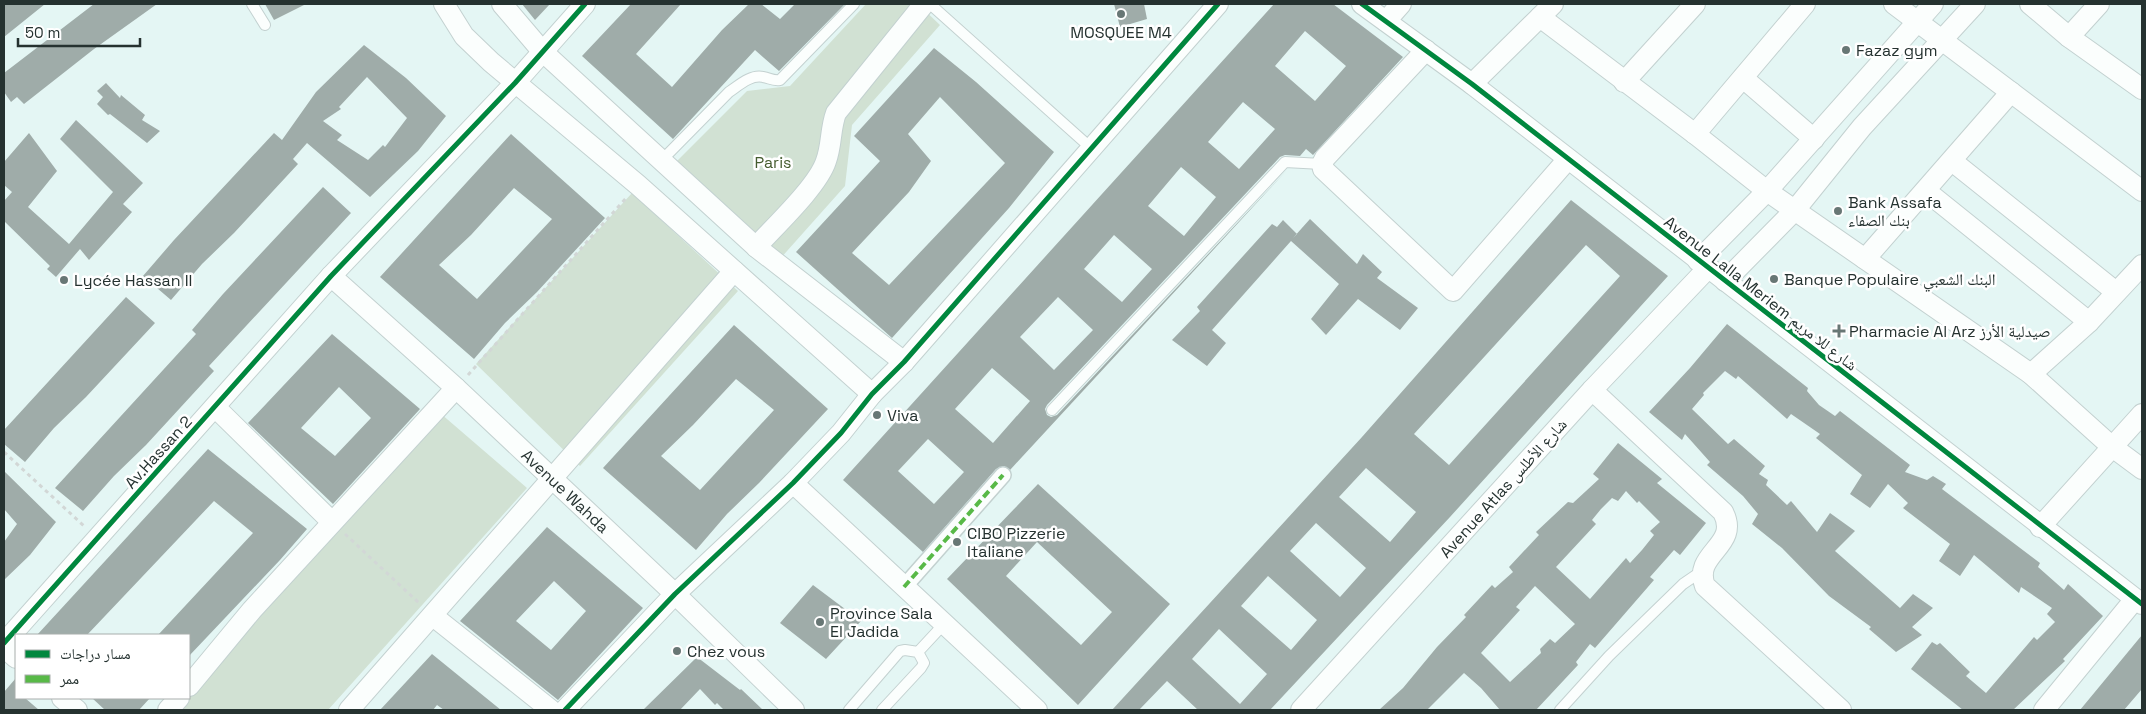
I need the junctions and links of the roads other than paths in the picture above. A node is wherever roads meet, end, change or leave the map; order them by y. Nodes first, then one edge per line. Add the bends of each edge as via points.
1 (252, 4) edge
2 (444, 4) edge
3 (502, 4) edge
4 (585, 4) edge
5 (854, 4) edge
6 (924, 4) edge
7 (930, 4) edge
8 (1218, 4) edge
9 (1362, 4) edge
10 (1401, 4) edge
11 (1695, 4) edge
12 (1805, 4) edge
13 (1894, 4) edge
14 (1932, 4) edge
15 (1975, 4) edge
16 (2030, 4) edge
17 (2099, 4) edge
18 (1547, 11) edge
19 (1386, 21) junction
20 (1918, 22) junction
21 (265, 25) dead end
22 (2069, 37) junction
23 (1941, 40) junction
24 (1426, 50) junction
25 (542, 51) junction
26 (1743, 78) junction
27 (1624, 82) junction
28 (515, 83) junction
29 (1472, 84) junction
30 (2142, 88) edge
31 (2011, 92) junction
32 (1695, 134) junction
33 (1814, 139) junction
34 (1091, 148) junction
35 (1568, 159) junction
36 (661, 161) junction
37 (1952, 161) junction
38 (1322, 164) junction
39 (1767, 191) junction
40 (1926, 191) junction
41 (2142, 191) edge
42 (1794, 210) junction
43 (756, 248) junction
44 (1865, 259) junction
45 (1703, 265) junction
46 (2142, 265) edge
47 (734, 271) junction
48 (330, 276) junction
49 (1725, 281) junction
50 (2116, 292) junction
51 (2088, 322) junction
52 (904, 362) junction
53 (2031, 374) junction
54 (456, 388) junction
55 (1592, 390) junction
56 (872, 394) junction
57 (215, 408) junction
58 (1052, 410) dead end
59 (2142, 414) edge
60 (2111, 446) junction
61 (2142, 469) edge
62 (1003, 475) dead end
63 (553, 479) junction
64 (793, 483) junction
65 (332, 522) junction
66 (2040, 527) junction
67 (1702, 571) junction
68 (904, 587) junction
69 (675, 594) junction
70 (2139, 601) edge
71 (433, 616) junction
72 (944, 624) junction
73 (4, 645) edge
74 (918, 652) junction
75 (15, 657) edge
76 (190, 685) edge
77 (63, 699) edge
78 (178, 699) edge
79 (77, 710) edge
80 (168, 710) edge
81 (350, 710) edge
82 (551, 710) edge
83 (565, 710) edge
84 (794, 710) edge
85 (849, 710) edge
86 (882, 710) edge
87 (1037, 710) edge
88 (1301, 710) edge
89 (1560, 710) edge
90 (1841, 710) edge
91 (2044, 710) edge

1 - 21 lane
2 - 28 street via 464,36
3 - 25 street
4 - 25 street, Av.Hassan 2
5 - 36 lane via 780,80 762,77 740,84
6 - 43 street via 836,113 829,153 818,178
7 - 34 lane
8 - 34 street
9 - 19 street, Avenue Lalla Meriem شارع للا مريم
10 - 19 street
11 - 27 street
12 - 26 street
13 - 20 street
14 - 20 street, Avenue Atlas شارع الأطلس
15 - 23 street
16 - 22 street
17 - 22 street
18 - 27 street
18 - 29 street
19 - 24 street, Avenue Lalla Meriem شارع للا مريم
20 - 23 street
20 - 33 street, Avenue Atlas شارع الأطلس
22 - 30 street
23 - 31 street
23 - 42 street via 1862,127
24 - 29 street, Avenue Lalla Meriem شارع للا مريم
24 - 38 street
25 - 28 street, Av.Hassan 2
25 - 36 street
26 - 32 street
26 - 33 street
27 - 32 street
28 - 47 street via 638,185
28 - 48 street, Av.Hassan 2
29 - 35 street, Avenue Lalla Meriem شارع للا مريم
31 - 37 street
31 - 41 street
32 - 39 street
33 - 39 street, Avenue Atlas شارع الأطلس
34 - 52 street
35 - 38 street via 1454,291 1323,169
35 - 45 street, Avenue Lalla Meriem شارع للا مريم
36 - 43 street
37 - 40 street
37 - 50 street
38 - 58 lane via 1285,162
39 - 42 street
39 - 45 street, Avenue Atlas شارع الأطلس
40 - 44 street
40 - 51 street
42 - 44 street
42 - 49 street
43 - 52 street
44 - 53 street
45 - 49 street, Avenue Lalla Meriem شارع للا مريم
45 - 55 street, Avenue Atlas شارع الأطلس
46 - 50 street
47 - 56 street
47 - 63 street
48 - 54 street, Avenue Wahda
48 - 57 street, Av.Hassan 2
49 - 66 street, Avenue Lalla Meriem شارع للا مريم
50 - 51 street
51 - 53 street
52 - 56 street
53 - 60 street
54 - 63 street, Avenue Wahda
54 - 65 street
55 - 67 street via 1723,512 1727,520 1726,536
55 - 88 street, Avenue Atlas شارع الأطلس
56 - 64 street via 841,433
57 - 65 street
57 - 73 street, Av.Hassan 2
59 - 60 street
60 - 61 street
60 - 66 street
62 - 68 street
63 - 69 street, Avenue Wahda
63 - 71 street
64 - 68 street
64 - 69 street
65 - 76 street
66 - 70 street, Avenue Lalla Meriem شارع للا مريم
67 - 89 lane via 1683,584 1609,656
67 - 90 street via 1705,586
68 - 72 street
69 - 83 street
69 - 84 street, Avenue Wahda
70 - 91 street
71 - 81 street
71 - 82 street
72 - 74 lane
72 - 87 street
73 - 75 street
74 - 85 lane via 900,651
74 - 86 lane via 924,662 921,668
77 - 79 street
78 - 80 street

